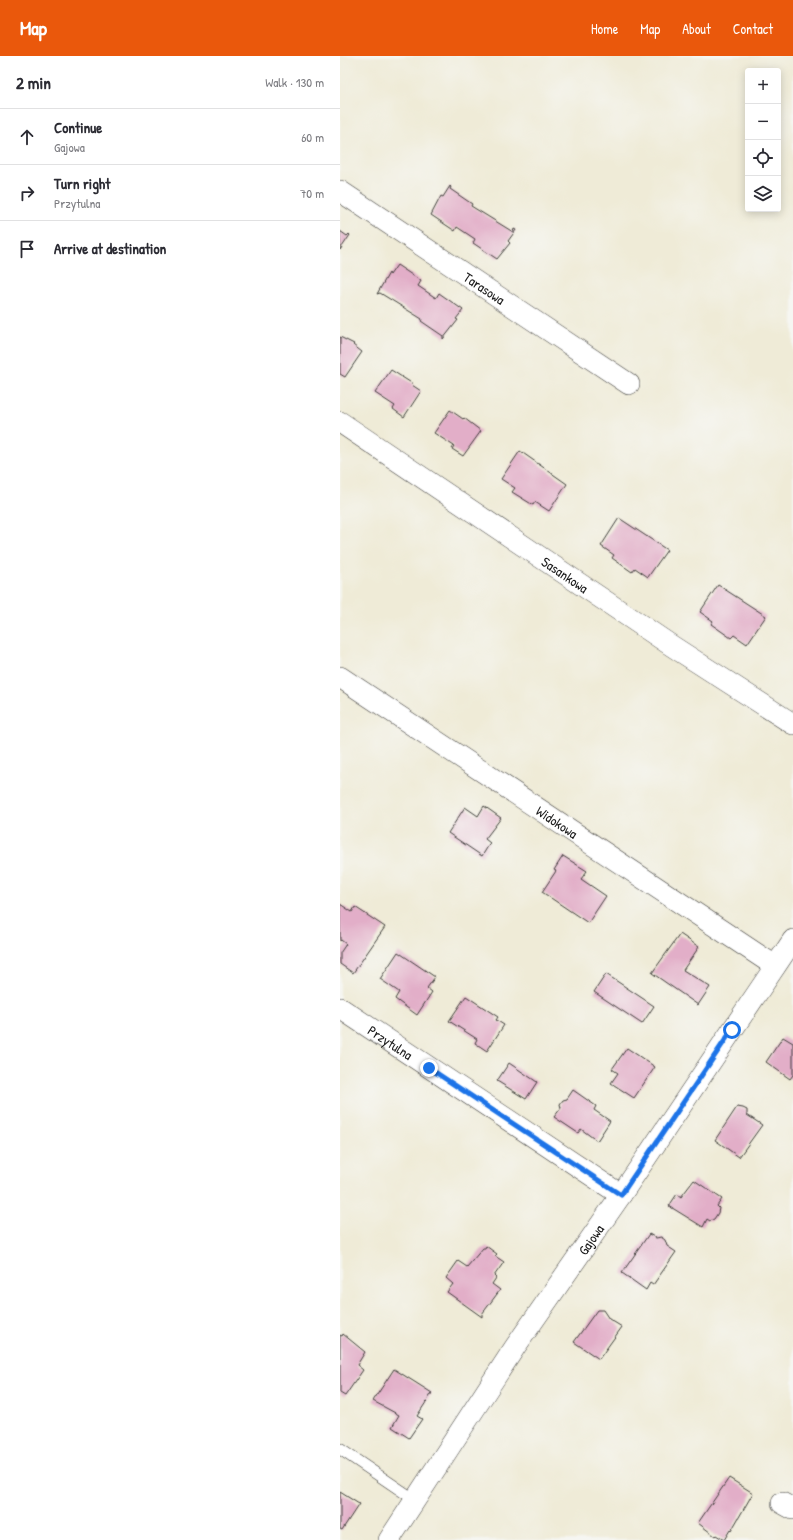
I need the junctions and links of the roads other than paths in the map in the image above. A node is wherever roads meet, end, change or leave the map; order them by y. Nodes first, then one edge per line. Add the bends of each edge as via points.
1 (340, 191) edge
2 (629, 384) dead end
3 (340, 422) edge
4 (340, 677) edge
5 (793, 724) edge
6 (793, 940) edge
7 (775, 966) junction
8 (340, 1008) edge
9 (621, 1195) junction
10 (340, 1449) edge
11 (415, 1500) junction
12 (388, 1540) edge

1 - 2 street, Tarasowa
3 - 5 street, Sasankowa
4 - 7 street, Widokowa
6 - 7 street, Gajowa
7 - 9 street, Gajowa
8 - 9 street, Przytulna
9 - 11 street, Gajowa via 515,1347
10 - 11 lane
11 - 12 street, Gajowa

